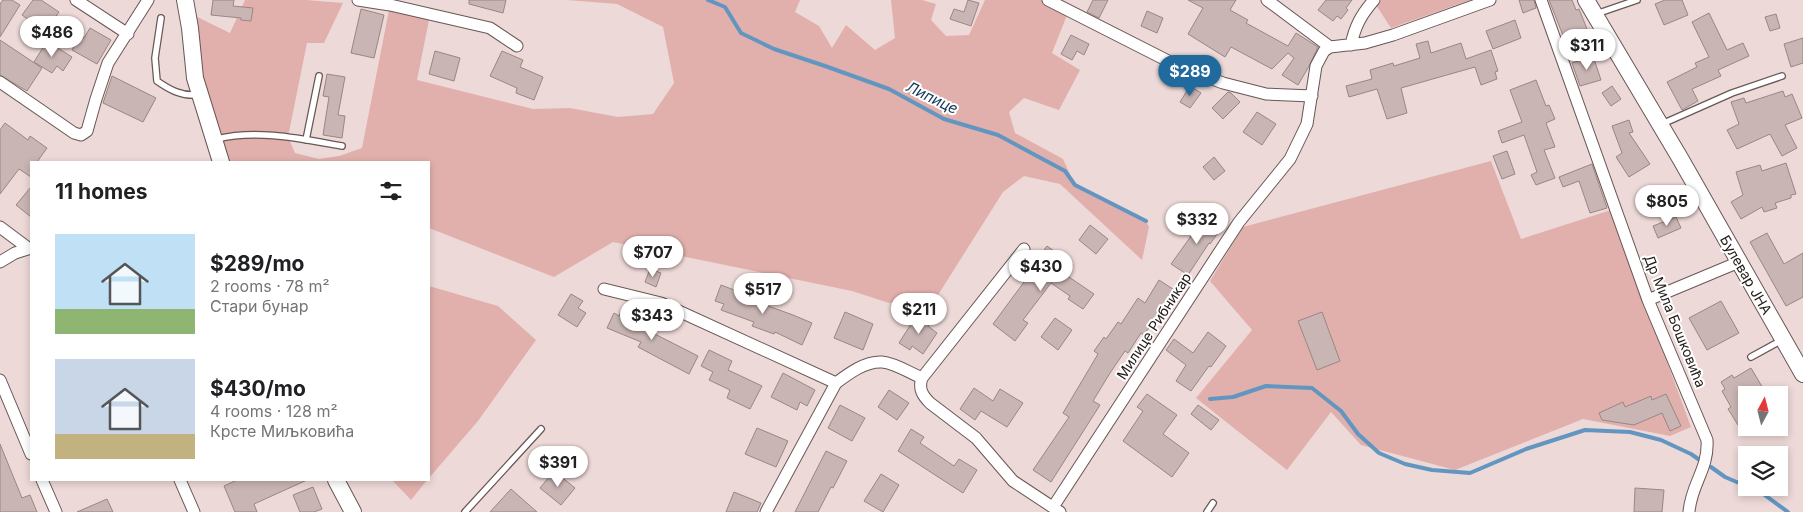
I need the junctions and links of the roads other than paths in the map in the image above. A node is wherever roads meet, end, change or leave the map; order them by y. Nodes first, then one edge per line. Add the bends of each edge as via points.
1 (76, 0) edge
2 (148, 0) edge
3 (185, 0) edge
4 (358, 0) edge
5 (1048, 0) edge
6 (1374, 0) edge
7 (1490, 0) edge
8 (1541, 0) edge
9 (1586, 0) edge
10 (1636, 0) edge
11 (1271, 1) edge
12 (400, 3) edge
13 (1595, 14) junction
14 (161, 18) dead end
15 (128, 34) junction
16 (1351, 45) junction
17 (517, 46) dead end
18 (1330, 47) junction
19 (319, 76) dead end
20 (1782, 76) dead end
21 (0, 82) edge
22 (198, 95) junction
23 (1312, 96) junction
24 (1660, 125) junction
25 (215, 140) junction
26 (306, 140) junction
27 (342, 146) dead end
28 (221, 161) edge
29 (0, 227) edge
30 (30, 248) edge
31 (1024, 249) dead end
32 (0, 262) edge
33 (1739, 262) junction
34 (604, 289) dead end
35 (1648, 300) junction
36 (1783, 340) junction
37 (1751, 357) dead end
38 (1803, 374) edge
39 (922, 378) junction
40 (0, 380) edge
41 (836, 383) junction
42 (540, 429) dead end
43 (30, 452) edge
44 (42, 481) edge
45 (180, 481) edge
46 (337, 481) edge
47 (1213, 502) dead end
48 (1056, 510) edge
49 (56, 512) edge
50 (194, 512) edge
51 (353, 512) edge
52 (466, 512) edge
53 (766, 512) edge
54 (1207, 512) edge
55 (1688, 512) edge

1 - 15 street
2 - 15 street
3 - 22 main road
4 - 12 street
5 - 23 street via 1176,65 1223,83 1266,94
6 - 16 street via 1354,29
7 - 16 street via 1393,35
8 - 35 street, Др Мила Бошковића
9 - 13 main road, Булевар ЈНА
10 - 13 lane
11 - 18 street
12 - 17 street via 490,28
13 - 24 main road, Булевар ЈНА
14 - 22 lane via 155,58 157,80 186,96
15 - 21 street via 108,63 87,131 81,135
16 - 18 street
18 - 23 street, Милице Рибникар via 1316,66
19 - 26 lane
20 - 24 lane via 1732,93
22 - 25 main road
23 - 48 street, Милице Рибникар via 1308,124 1290,159 1239,222
24 - 33 main road, Булевар ЈНА
25 - 26 lane via 242,136
25 - 28 main road
26 - 27 lane
29 - 30 street
30 - 32 street
31 - 39 street
33 - 35 street
33 - 36 main road, Булевар ЈНА
34 - 41 street via 661,303
35 - 55 street, Др Мила Бошковића via 1707,440 1708,454 1692,491
36 - 37 lane
36 - 38 main road, Булевар ЈНА
39 - 41 street via 882,362 851,372
39 - 48 street via 920,390 926,399 976,438 1013,481
40 - 43 street
41 - 53 street
42 - 52 lane
44 - 49 street
45 - 50 street
46 - 51 main road
47 - 54 lane

